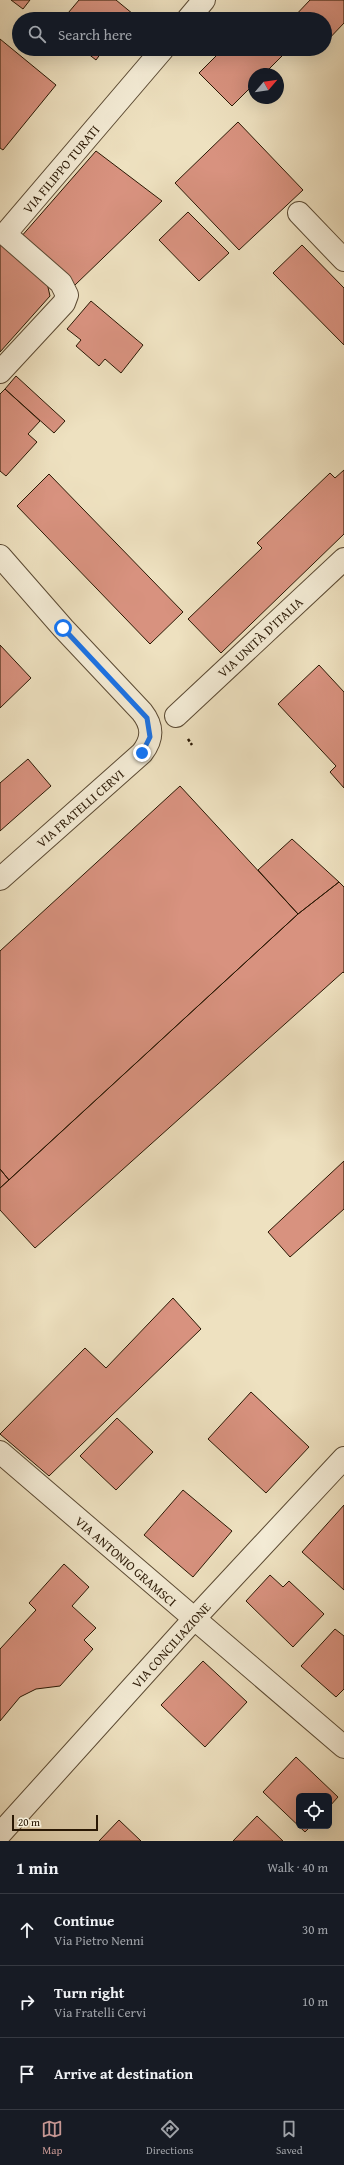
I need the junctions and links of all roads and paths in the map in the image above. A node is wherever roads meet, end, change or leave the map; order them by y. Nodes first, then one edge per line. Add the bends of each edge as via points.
1 (204, 0) edge
2 (194, 12) edge
3 (157, 56) edge
4 (299, 213) dead end
5 (344, 260) edge
6 (0, 372) edge
7 (0, 556) edge
8 (344, 558) edge
9 (176, 716) dead end
10 (187, 736) dead end
11 (192, 745) dead end
12 (0, 879) edge
13 (0, 1452) edge
14 (344, 1458) edge
15 (194, 1619) junction
16 (344, 1748) edge
17 (0, 1834) edge

1 - 2 street
3 - 6 street, VIA FILIPPO TURATI via 5,234 61,283 67,294 64,303
4 - 5 street
7 - 12 street, VIA FRATELLI CERVI via 142,712 151,731 148,744 142,753
8 - 9 street, VIA UNITÀ D'ITALIA
10 - 11 path
13 - 15 street, VIA ANTONIO GRAMSCI
14 - 15 street, VIA CONCILIAZIONE
15 - 16 street, VIA ANTONIO GRAMSCI
15 - 17 street, VIA CONCILIAZIONE

